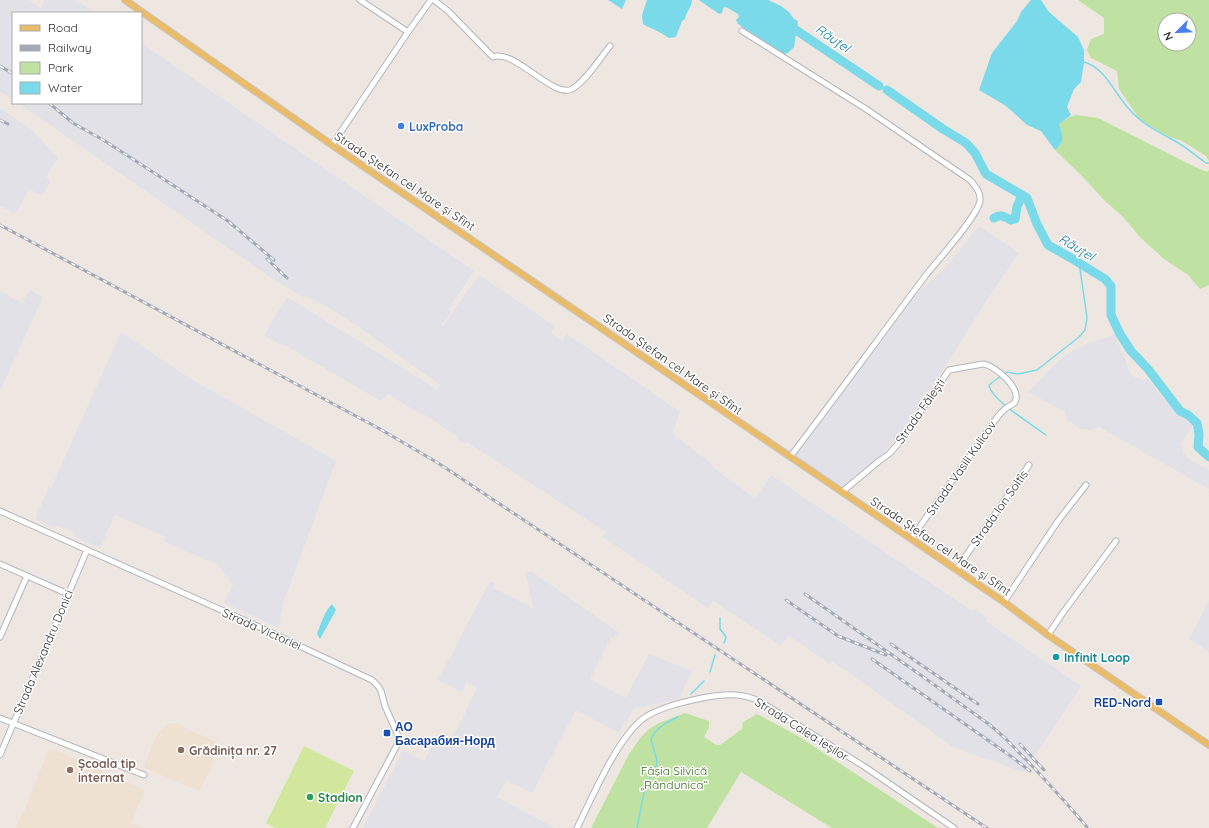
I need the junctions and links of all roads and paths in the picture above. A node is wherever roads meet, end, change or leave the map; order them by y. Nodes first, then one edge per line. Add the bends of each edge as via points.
1 (125, 0) edge
2 (360, 0) edge
3 (432, 0) edge
4 (742, 31) dead end
5 (408, 32) junction
6 (610, 46) dead end
7 (332, 145) junction
8 (1016, 401) joint
9 (790, 457) junction
10 (1029, 465) dead end
11 (1086, 485) dead end
12 (842, 492) junction
13 (0, 511) edge
14 (911, 539) junction
15 (1116, 541) dead end
16 (87, 550) junction
17 (0, 564) edge
18 (956, 570) junction
19 (27, 576) junction
20 (68, 594) junction
21 (1004, 602) junction
22 (1048, 634) junction
23 (0, 637) edge
24 (0, 718) edge
25 (13, 723) junction
26 (1209, 745) edge
27 (0, 755) edge
28 (144, 775) dead end
29 (352, 828) edge
30 (577, 828) edge
31 (954, 828) edge

1 - 7 main road, Strada Ștefan cel Mare și Sfînt
2 - 5 street
3 - 5 street
3 - 6 street via 448,11 493,57 497,55 509,58 564,91 573,88 583,79
4 - 9 street via 866,109 970,180 980,194 980,202 967,224
5 - 7 street
7 - 9 main road, Strada Ștefan cel Mare și Sfînt
8 - 12 street, Strada Fălești via 1016,393 1011,384 987,365 949,370 898,444
8 - 14 street, Strada Vasili Kulicov via 1005,409 991,426
9 - 12 main road, Strada Ștefan cel Mare și Sfînt
10 - 18 street, Strada Ion Soltîs
11 - 21 street via 1058,521
12 - 14 main road, Strada Ștefan cel Mare și Sfînt
13 - 16 street, Strada Victoriei
14 - 18 main road, Strada Ștefan cel Mare și Sfînt
15 - 22 street
16 - 20 street, Strada Alexandru Donici
16 - 29 street, Strada Victoriei via 287,640 375,683 381,692 398,740
17 - 19 street
18 - 21 main road, Strada Ștefan cel Mare și Sfînt
19 - 20 street
19 - 23 street
20 - 25 street, Strada Alexandru Donici
21 - 22 main road, Strada Ștefan cel Mare și Sfînt
22 - 26 main road, Strada Ștefan cel Mare și Sfînt
24 - 25 street
25 - 27 street, Strada Alexandru Donici
25 - 28 street
30 - 31 street, Strada Calea Ieșilor via 613,757 640,721 668,707 725,694 746,696 761,702 865,767

